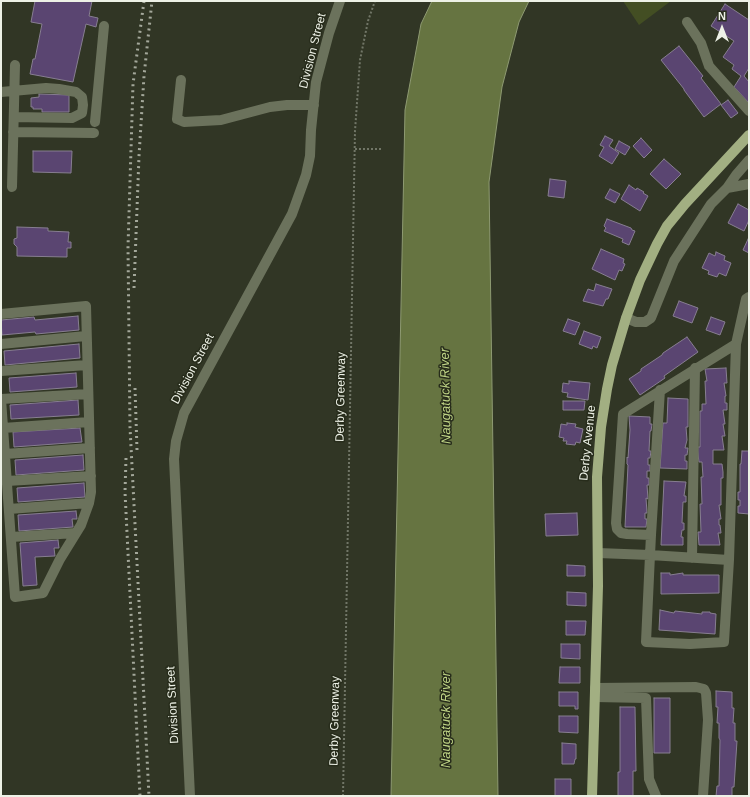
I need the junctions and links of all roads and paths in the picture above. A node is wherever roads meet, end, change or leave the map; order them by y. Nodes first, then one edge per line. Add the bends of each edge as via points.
1 (340, 1) edge
2 (375, 1) edge
3 (687, 22) dead end
4 (104, 26) dead end
5 (15, 65) dead end
6 (181, 80) dead end
7 (14, 90) junction
8 (1, 92) edge
9 (314, 106) junction
10 (749, 111) edge
11 (14, 117) junction
12 (95, 122) dead end
13 (13, 132) junction
14 (94, 133) dead end
15 (749, 135) edge
16 (355, 148) junction
17 (381, 149) dead end
18 (749, 160) edge
19 (749, 184) edge
20 (12, 187) dead end
21 (727, 188) junction
22 (749, 297) edge
23 (1, 314) edge
24 (626, 318) junction
25 (86, 336) junction
26 (1, 344) edge
27 (736, 344) junction
28 (87, 365) junction
29 (695, 368) junction
30 (1, 372) edge
31 (660, 390) junction
32 (88, 394) junction
33 (1, 399) edge
34 (89, 422) junction
35 (3, 428) junction
36 (90, 448) junction
37 (5, 454) junction
38 (91, 476) junction
39 (7, 481) junction
40 (89, 503) junction
41 (9, 509) junction
42 (76, 532) junction
43 (651, 535) junction
44 (11, 538) junction
45 (598, 553) junction
46 (650, 555) junction
47 (692, 558) junction
48 (729, 560) junction
49 (595, 693) junction
50 (190, 796) edge
51 (343, 796) edge
52 (592, 796) edge
53 (656, 796) edge
54 (703, 796) edge

1 - 9 street, Division Street via 316,82
2 - 16 path, Derby Greenway via 360,60
3 - 10 street via 701,43 710,66
4 - 12 street
5 - 7 street
6 - 9 street via 177,119 184,122 221,120 270,107
7 - 8 street
7 - 11 street
7 - 11 street via 46,88 76,92 82,98 83,106 82,113 72,118
9 - 50 street, Division Street via 310,156 292,214 184,413 176,441 174,459
11 - 13 street
13 - 14 street
13 - 20 street
15 - 24 main road, Derby Avenue via 684,204 667,226 640,280
16 - 17 path
16 - 51 path, Derby Greenway
18 - 21 street
19 - 21 street
21 - 24 street via 712,204 674,260 651,318 645,322
22 - 27 street via 746,299
23 - 25 street via 86,306
24 - 45 main road, Derby Avenue via 610,377 600,434 596,496
25 - 26 street
25 - 28 street
27 - 29 street
27 - 48 street
28 - 30 street
28 - 32 street
29 - 31 street
29 - 47 street
31 - 43 street
31 - 43 street via 623,414 616,523 617,529 622,533
32 - 33 street
32 - 34 street
33 - 35 street
34 - 35 street
34 - 36 street
35 - 37 street
36 - 37 street
36 - 38 street
37 - 39 street
38 - 39 street
38 - 40 street
39 - 41 street
40 - 41 street
40 - 42 street
41 - 44 street
42 - 44 street
42 - 44 street via 42,593 15,597
43 - 46 street
45 - 46 street
45 - 49 main road, Derby Avenue
46 - 47 street
46 - 48 street via 646,642 724,642
47 - 48 street
49 - 52 main road, Derby Avenue
49 - 53 street via 646,698 649,779
49 - 54 street via 696,687 704,689 708,720

